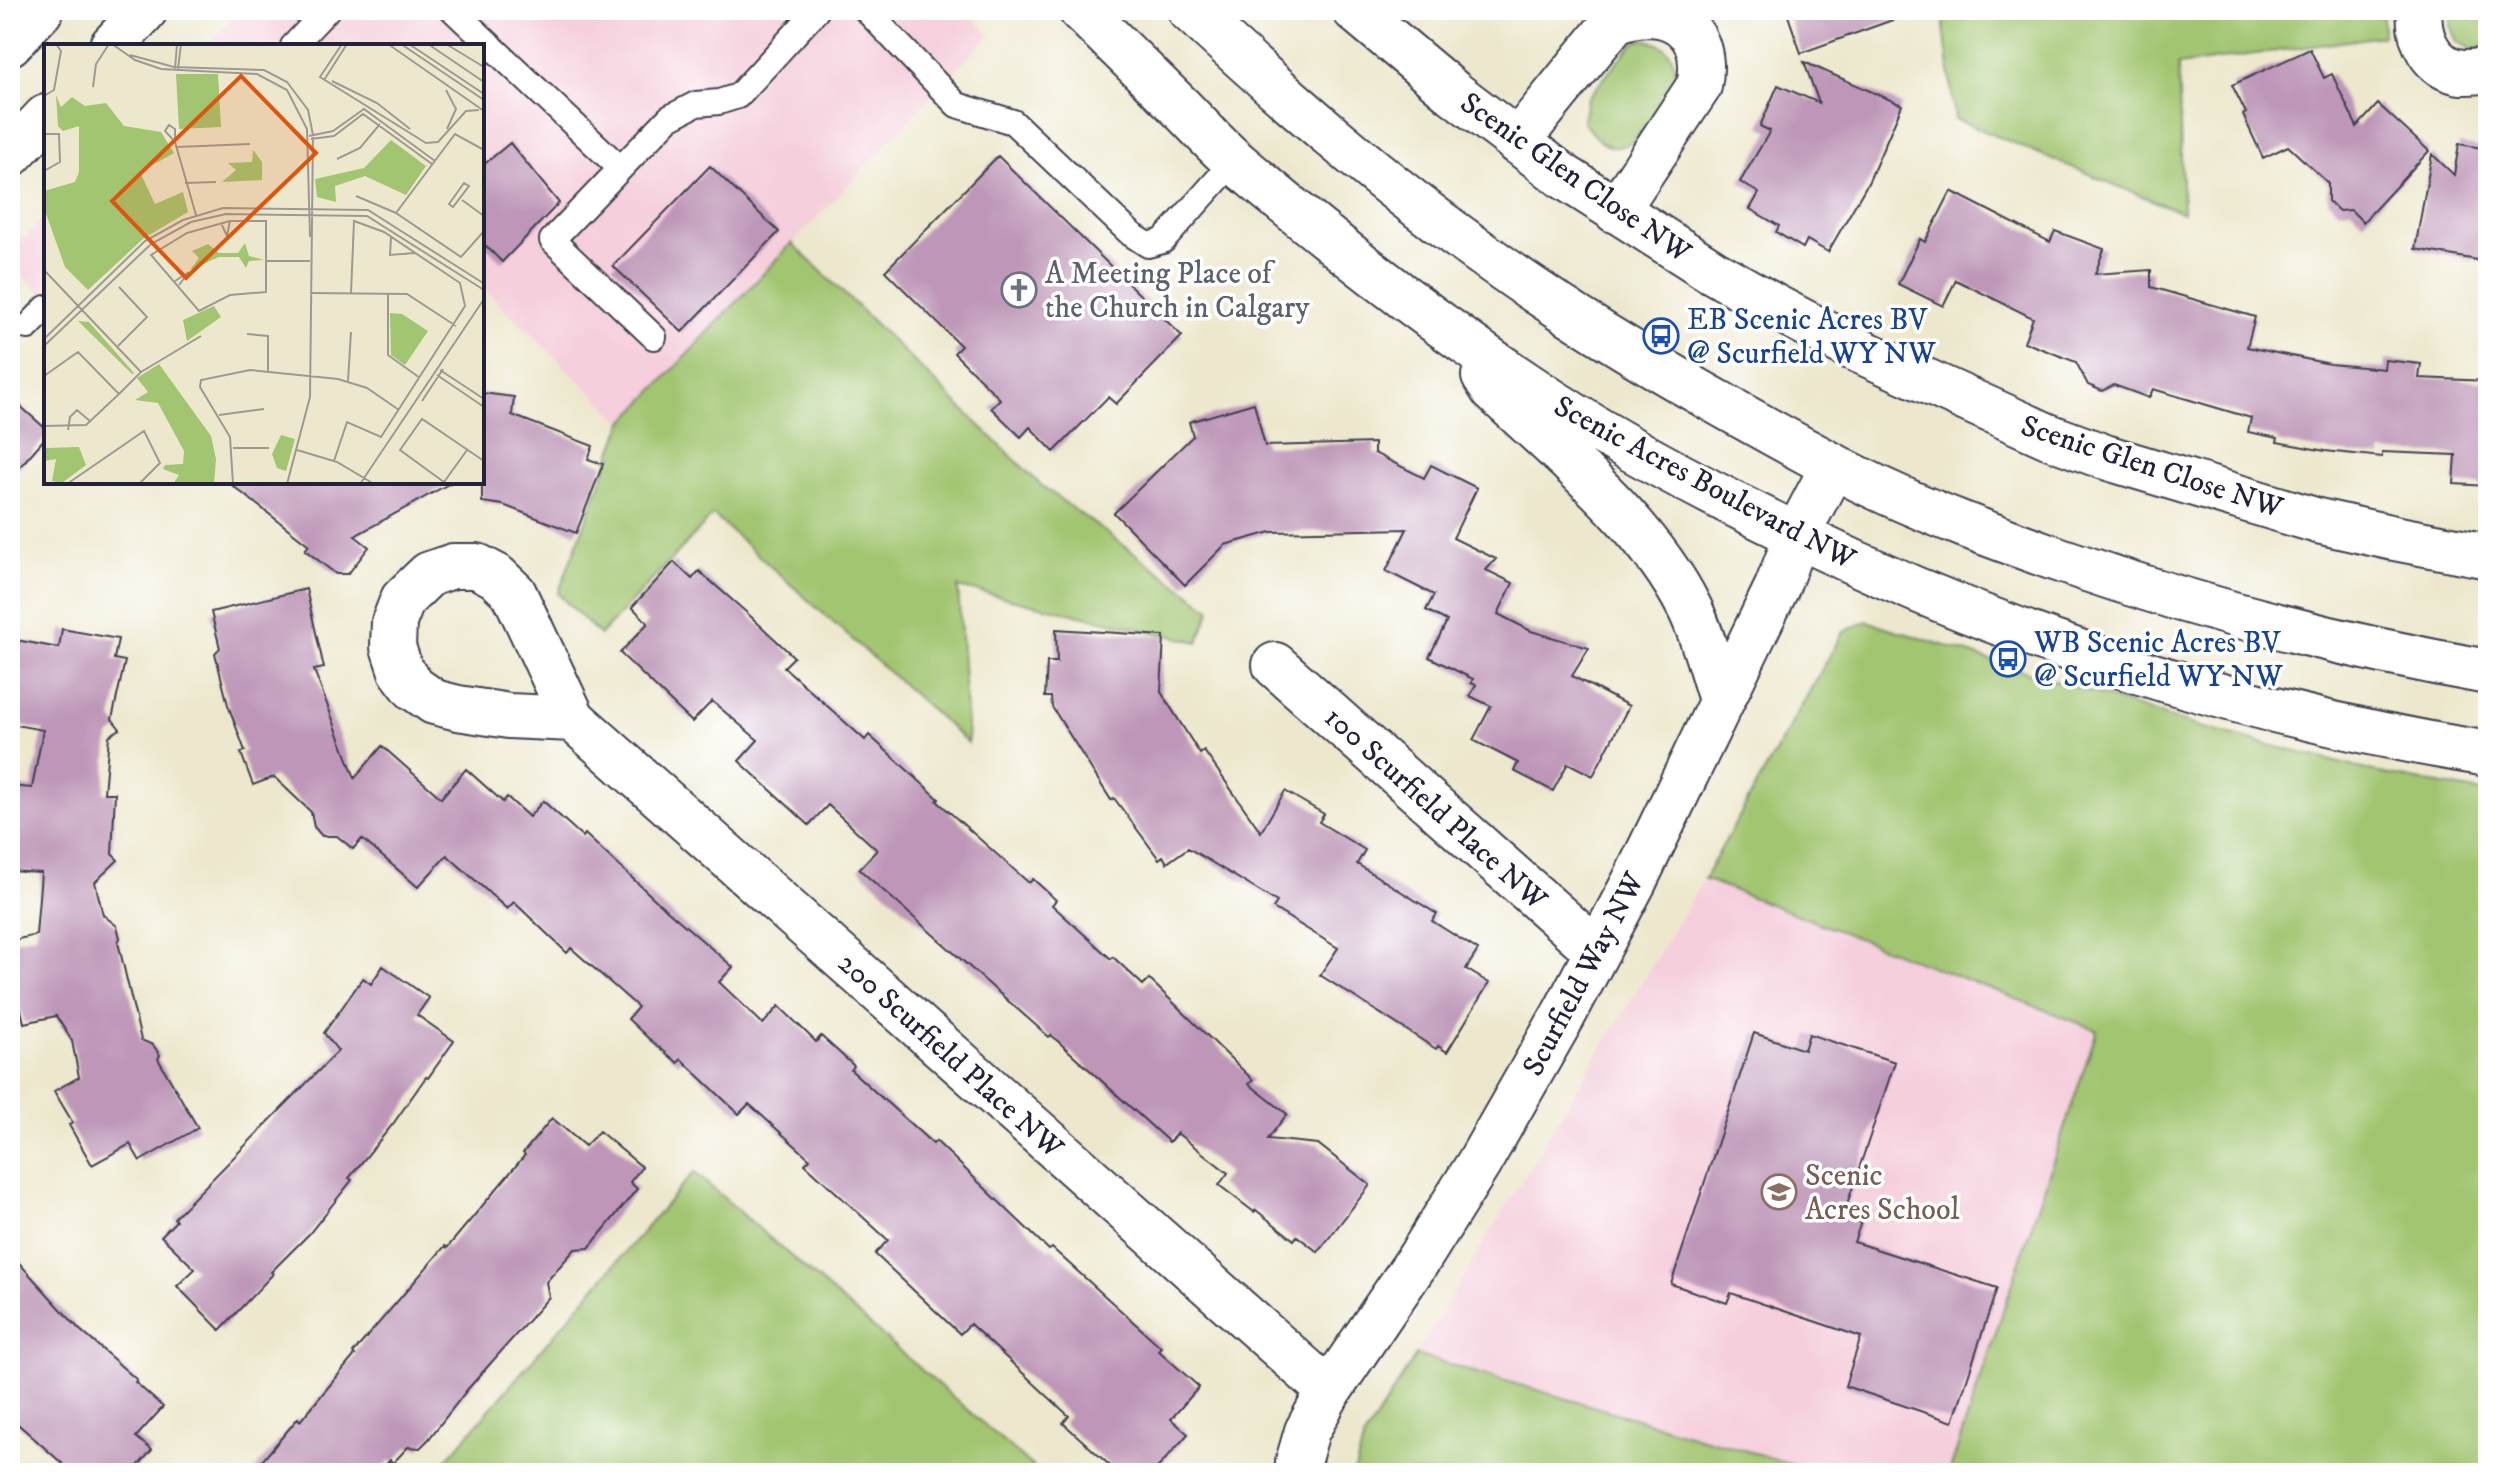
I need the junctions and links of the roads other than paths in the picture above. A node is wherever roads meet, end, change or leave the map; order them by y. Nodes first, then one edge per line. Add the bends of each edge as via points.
1 (41, 10) edge
2 (145, 10) edge
3 (327, 10) edge
4 (453, 10) edge
5 (817, 10) edge
6 (866, 10) edge
7 (1081, 10) edge
8 (1190, 10) edge
9 (1355, 10) edge
10 (2420, 10) edge
11 (10, 43) edge
12 (114, 44) edge
13 (295, 44) edge
14 (2488, 71) edge
15 (44, 119) edge
16 (1517, 142) junction
17 (10, 155) edge
18 (1234, 161) junction
19 (620, 168) junction
20 (1616, 211) junction
21 (44, 310) edge
22 (28, 327) dead end
23 (654, 337) dead end
24 (1461, 340) junction
25 (1833, 466) junction
26 (1797, 535) junction
27 (2488, 556) edge
28 (1275, 665) dead end
29 (2488, 672) edge
30 (1721, 699) junction
31 (573, 719) dead end
32 (2488, 754) edge
33 (1596, 950) junction
34 (1329, 1391) junction
35 (1293, 1469) edge

1 - 11 street
2 - 12 street
3 - 13 lane
4 - 19 lane
5 - 19 lane via 738,96 696,104 669,118
6 - 18 lane via 957,105 1013,122 1148,245 1163,241
7 - 18 street, Scenic Acres Boulevard NW
8 - 25 street via 1302,111 1486,257 1623,348
9 - 16 street, Scenic Glen Close NW
10 - 14 street via 2419,24 2431,55 2459,72
15 - 17 street
16 - 20 street, Scenic Glen Close NW
16 - 20 street via 1615,21 1647,11 1680,21 1701,50 1699,86
18 - 24 street, Scenic Acres Boulevard NW
19 - 23 lane via 552,240
20 - 27 street, Scenic Glen Close NW via 1789,315 2048,436 2318,521
21 - 22 lane
24 - 26 street, Scenic Acres Boulevard NW via 1650,459
24 - 30 street via 1493,390 1582,473 1655,553 1690,608
25 - 26 street, Scurfield Way NW
25 - 29 street via 1910,502 2121,581 2332,642
26 - 30 street, Scurfield Way NW
26 - 32 street, Scenic Acres Boulevard NW via 1971,613 2184,687 2318,722
28 - 33 street, 100 Scurfield Place NW
30 - 33 street, Scurfield Way NW
31 - 34 street, 200 Scurfield Place NW
33 - 34 street, Scurfield Way NW via 1479,1163
34 - 35 street, Scurfield Way NW

